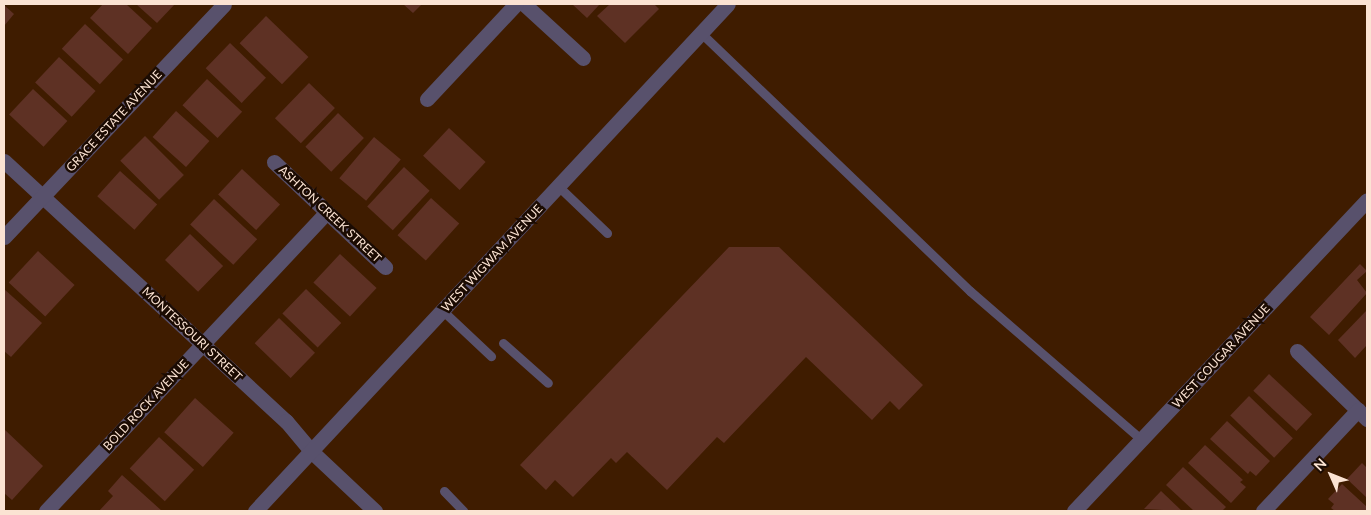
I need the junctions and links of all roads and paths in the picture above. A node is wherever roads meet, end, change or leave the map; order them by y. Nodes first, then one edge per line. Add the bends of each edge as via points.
1 (224, 4) edge
2 (516, 4) edge
3 (524, 4) edge
4 (728, 4) edge
5 (701, 33) junction
6 (583, 58) dead end
7 (427, 99) dead end
8 (4, 160) edge
9 (274, 162) dead end
10 (558, 186) junction
11 (42, 196) junction
12 (1367, 200) edge
13 (327, 212) junction
14 (607, 233) dead end
15 (4, 237) edge
16 (386, 267) dead end
17 (442, 311) junction
18 (503, 343) dead end
19 (203, 344) junction
20 (1297, 351) dead end
21 (491, 356) dead end
22 (548, 383) dead end
23 (1363, 415) edge
24 (1142, 440) junction
25 (311, 451) junction
26 (444, 491) dead end
27 (46, 511) edge
28 (255, 511) edge
29 (375, 511) edge
30 (463, 511) edge
31 (1074, 511) edge
32 (1263, 511) edge

1 - 11 street, GRACE ESTATE AVENUE
2 - 7 street
3 - 6 street
4 - 5 street, WEST WIGWAM AVENUE
5 - 10 street, WEST WIGWAM AVENUE
5 - 24 lane via 970,292
8 - 11 street, MONTESSOURI STREET
9 - 13 street, ASHTON CREEK STREET
10 - 14 lane
10 - 17 street, WEST WIGWAM AVENUE
11 - 15 street, GRACE ESTATE AVENUE
11 - 19 street, MONTESSOURI STREET
12 - 24 street, WEST COUGAR AVENUE
13 - 16 street, ASHTON CREEK STREET
13 - 19 street, BOLD ROCK AVENUE
17 - 21 lane
17 - 25 street, WEST WIGWAM AVENUE
18 - 22 lane
19 - 25 street, MONTESSOURI STREET via 286,421
19 - 27 street, BOLD ROCK AVENUE
20 - 23 street
23 - 32 street
24 - 31 street, WEST COUGAR AVENUE
25 - 28 street, WEST WIGWAM AVENUE
25 - 29 street, MONTESSOURI STREET
26 - 30 lane

